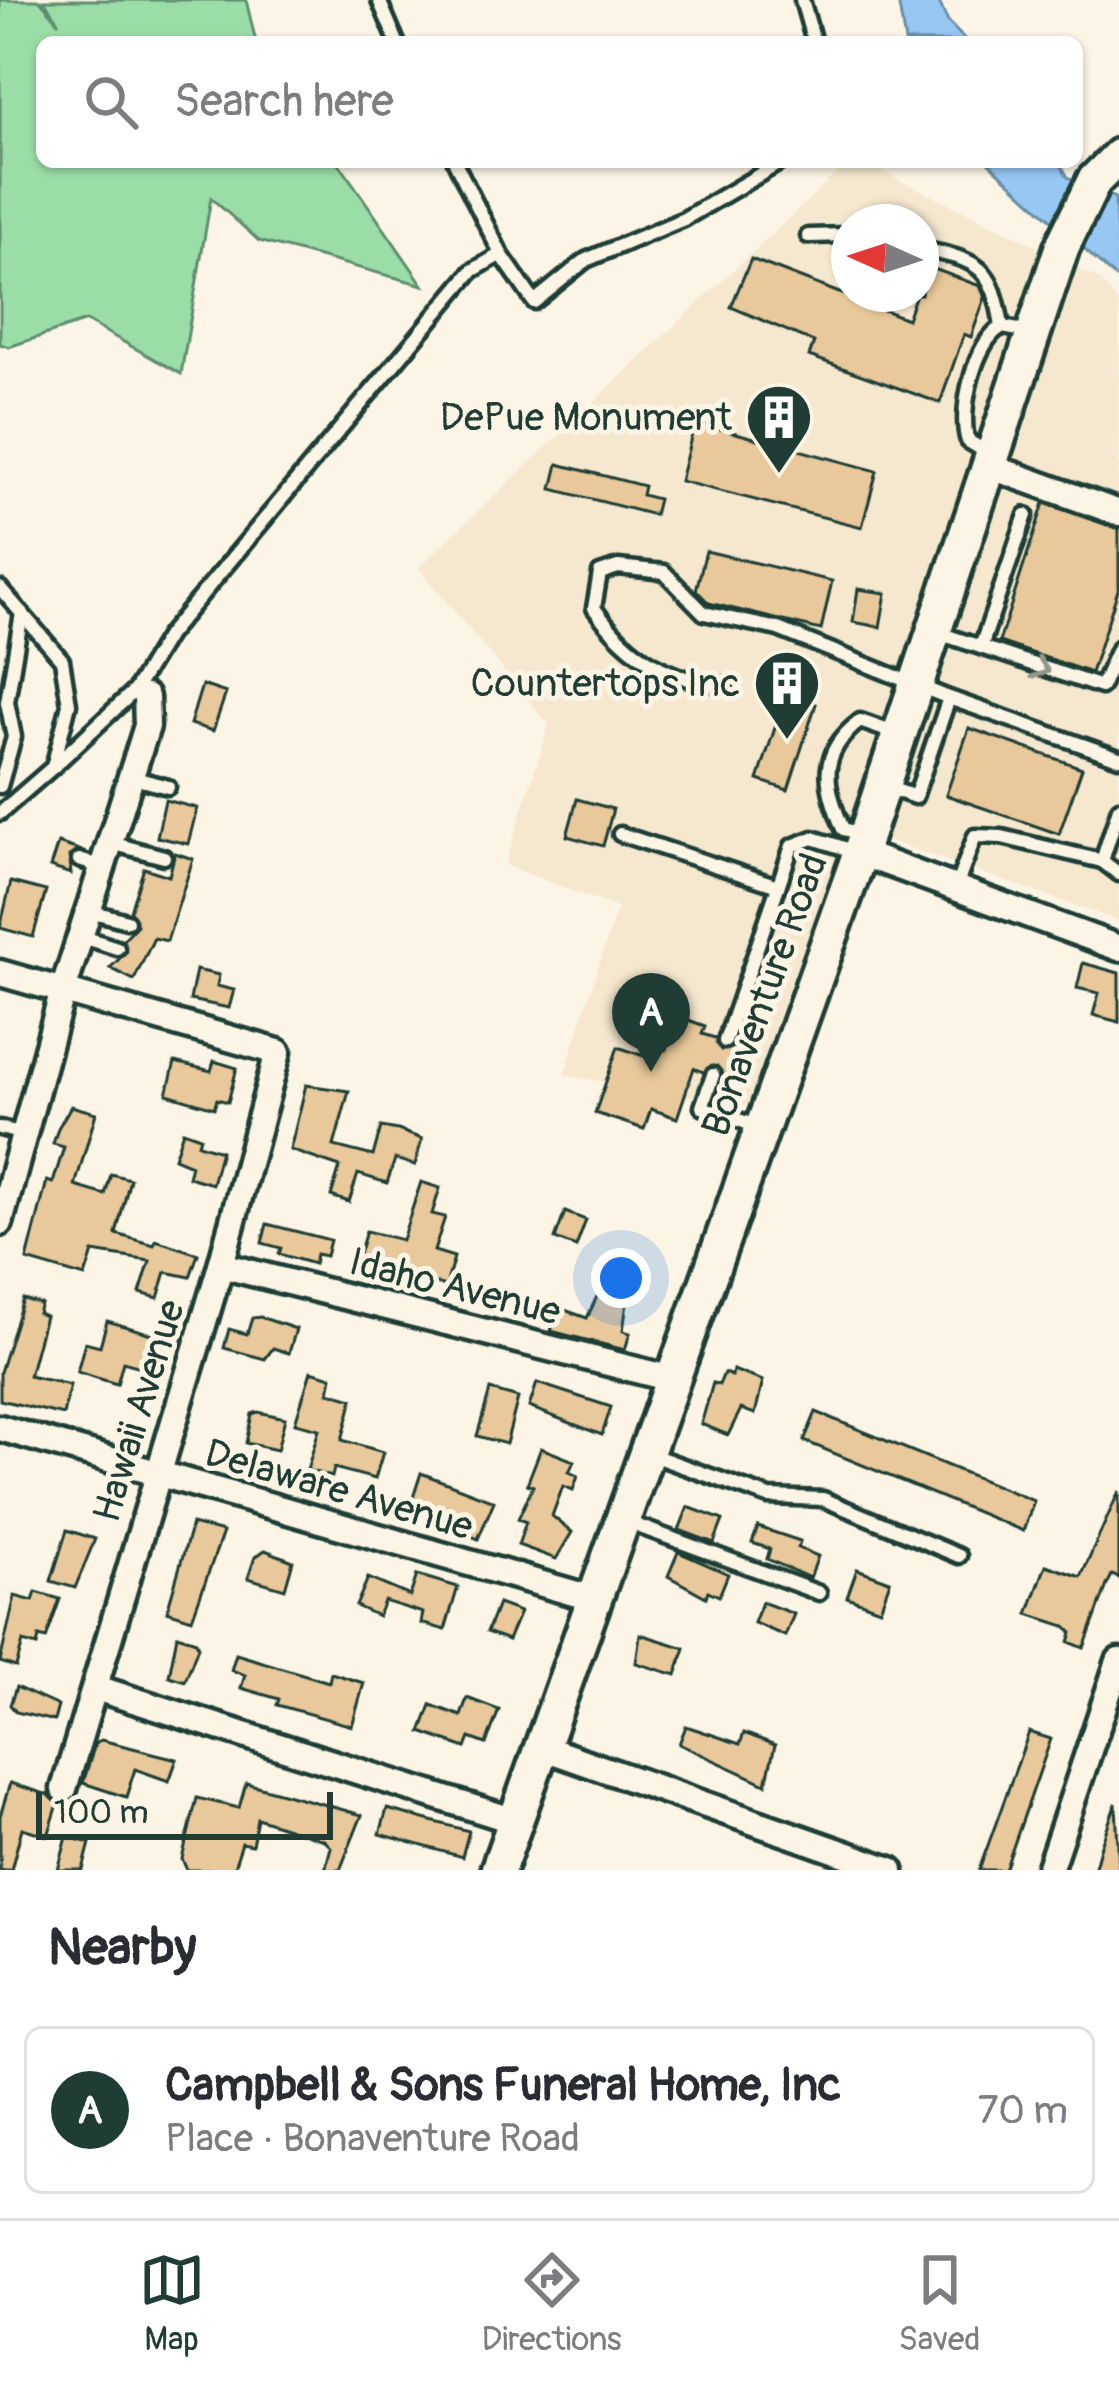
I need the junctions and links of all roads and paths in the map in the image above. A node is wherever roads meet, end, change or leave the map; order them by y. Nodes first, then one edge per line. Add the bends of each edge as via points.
1 (379, 0) edge
2 (802, 0) edge
3 (394, 36) edge
4 (812, 36) edge
5 (1119, 156) edge
6 (458, 168) edge
7 (771, 168) edge
8 (808, 236) dead end
9 (831, 236) edge
10 (501, 254) junction
11 (939, 254) edge
12 (1018, 329) junction
13 (991, 461) junction
14 (1119, 513) edge
15 (1026, 515) dead end
16 (0, 588) edge
17 (22, 613) junction
18 (934, 632) junction
19 (981, 647) junction
20 (1119, 647) edge
21 (725, 685) dead end
22 (916, 686) junction
23 (146, 697) dead end
24 (949, 698) junction
25 (899, 736) junction
26 (1119, 758) edge
27 (53, 767) junction
28 (130, 776) junction
29 (0, 786) edge
30 (883, 786) junction
31 (168, 787) dead end
32 (1119, 808) edge
33 (0, 813) edge
34 (620, 834) dead end
35 (863, 844) junction
36 (97, 856) junction
37 (164, 857) dead end
38 (1102, 861) junction
39 (1119, 874) edge
40 (778, 886) junction
41 (955, 888) junction
42 (88, 910) junction
43 (127, 921) dead end
44 (80, 936) junction
45 (117, 948) dead end
46 (1119, 948) edge
47 (0, 974) edge
48 (62, 994) junction
49 (725, 1041) dead end
50 (713, 1075) dead end
51 (762, 1128) junction
52 (12, 1131) edge
53 (0, 1223) edge
54 (221, 1265) junction
55 (672, 1379) junction
56 (0, 1428) edge
57 (645, 1453) junction
58 (156, 1477) junction
59 (620, 1519) junction
60 (959, 1556) dead end
61 (818, 1593) dead end
62 (591, 1598) junction
63 (1119, 1661) edge
64 (96, 1688) junction
65 (544, 1748) junction
66 (64, 1789) dead end
67 (518, 1822) junction
68 (498, 1870) edge
69 (891, 1870) edge
70 (1049, 1870) edge

1 - 3 lane
2 - 4 lane
5 - 12 street, Bonaventure Road via 1094,181
6 - 10 lane
7 - 10 lane via 684,219 586,260 534,302
8 - 9 lane
10 - 27 lane via 472,271 168,635 134,691
11 - 12 lane via 973,262 995,281
12 - 13 street, Bonaventure Road
13 - 14 street
13 - 18 street, Bonaventure Road
15 - 19 lane
16 - 17 lane
17 - 27 lane via 67,674 68,721
17 - 29 lane via 7,702 14,737
18 - 19 lane
18 - 22 street, Bonaventure Road
19 -> 20 lane via 1101,687
21 - 22 lane via 647,663 623,642 594,608 600,573 664,572 704,614 778,629
22 - 24 lane
22 - 25 street, Bonaventure Road
23 - 28 street via 147,725
24 - 26 lane
24 - 30 lane via 914,797
25 - 30 street, Bonaventure Road
25 - 35 lane via 860,722 842,735 828,763 825,780 843,830
27 - 33 lane
28 - 31 lane
28 - 36 street
30 - 35 street, Bonaventure Road
32 - 38 lane
34 - 40 lane
35 - 40 lane via 800,839
35 - 41 street
35 - 51 street, Bonaventure Road
36 - 37 lane
36 - 42 street
38 - 39 lane
38 - 41 lane via 975,836
40 - 49 lane
41 - 46 street
42 - 43 lane
42 - 44 street
44 - 45 lane
44 - 48 street
47 - 48 street
48 - 52 street
48 - 54 street, Hawaii Avenue via 278,1052
50 - 51 lane via 702,1107
51 - 55 street, Bonaventure Road
52 - 53 street
54 - 55 street, Idaho Avenue
54 - 58 street, Hawaii Avenue
55 - 57 street, Bonaventure Road
56 - 58 street, Delaware Avenue
57 - 59 street, Bonaventure Road
57 - 60 lane via 769,1498 823,1499
58 - 62 street, Delaware Avenue
58 - 64 street, Hawaii Avenue
59 - 61 lane
59 - 62 street, Bonaventure Road
62 - 65 street, Bonaventure Road
63 - 70 street
64 - 66 street, Hawaii Avenue
64 - 67 street
65 - 67 street, Bonaventure Road
65 - 69 street
67 - 68 street, Bonaventure Road

